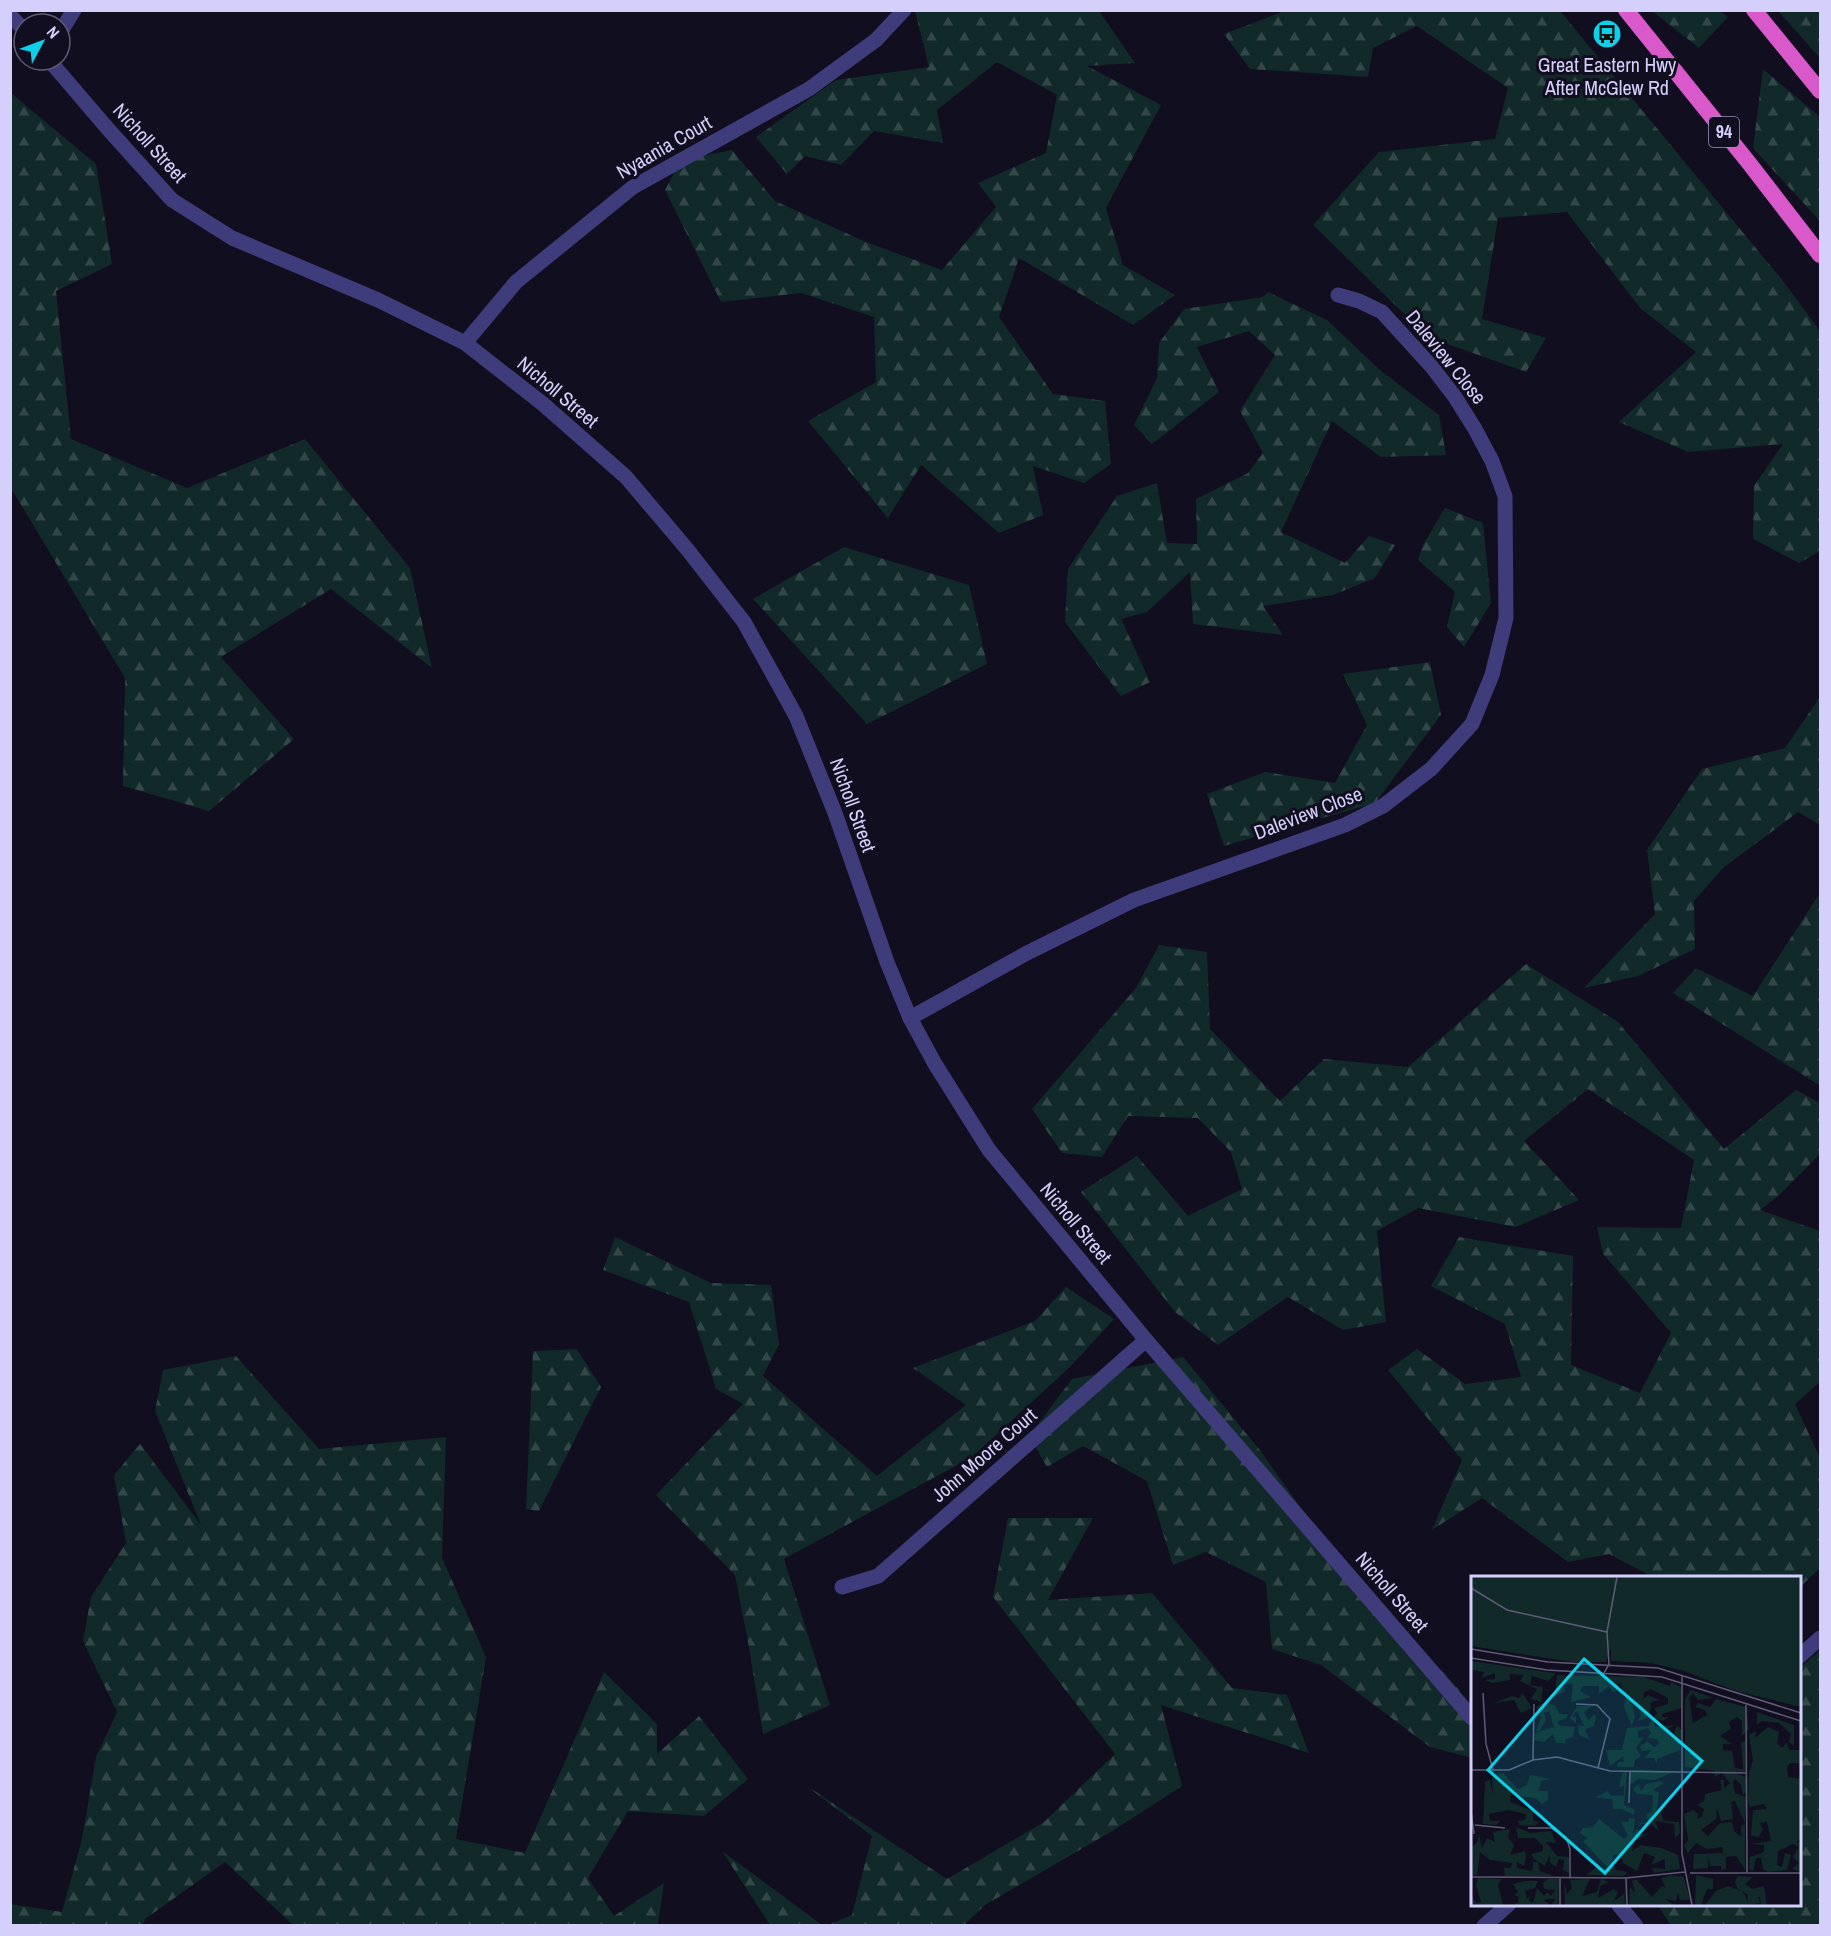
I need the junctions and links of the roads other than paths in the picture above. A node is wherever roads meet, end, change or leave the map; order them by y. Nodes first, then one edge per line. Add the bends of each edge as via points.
1 (904, 10) edge
2 (1626, 10) edge
3 (1754, 10) edge
4 (59, 72) edge
5 (1821, 91) edge
6 (1821, 255) edge
7 (1338, 295) dead end
8 (465, 343) junction
9 (910, 1018) junction
10 (1146, 1340) junction
11 (842, 1587) dead end
12 (1821, 1638) edge
13 (1801, 1655) edge
14 (1471, 1716) edge
15 (1508, 1906) edge
16 (1619, 1906) edge
17 (1484, 1926) edge
18 (1636, 1926) edge

1 - 8 street, Nyaania Court via 876,40 809,89 633,187 516,282
2 - 6 highway, 94
3 - 5 highway
4 - 8 street, Nicholl Street via 172,200 232,238 378,300
7 - 9 street, Daleview Close via 1382,312 1432,368 1475,429 1505,496 1506,618 1492,675 1472,724 1431,769 1383,806 1345,825 1134,900
8 - 9 street, Nicholl Street via 543,404 626,477 744,622 796,716
9 - 10 street, Nicholl Street via 988,1150
10 - 11 street, John Moore Court via 878,1576
10 - 14 street, Nicholl Street
12 - 13 street
15 - 17 street
16 - 18 street

